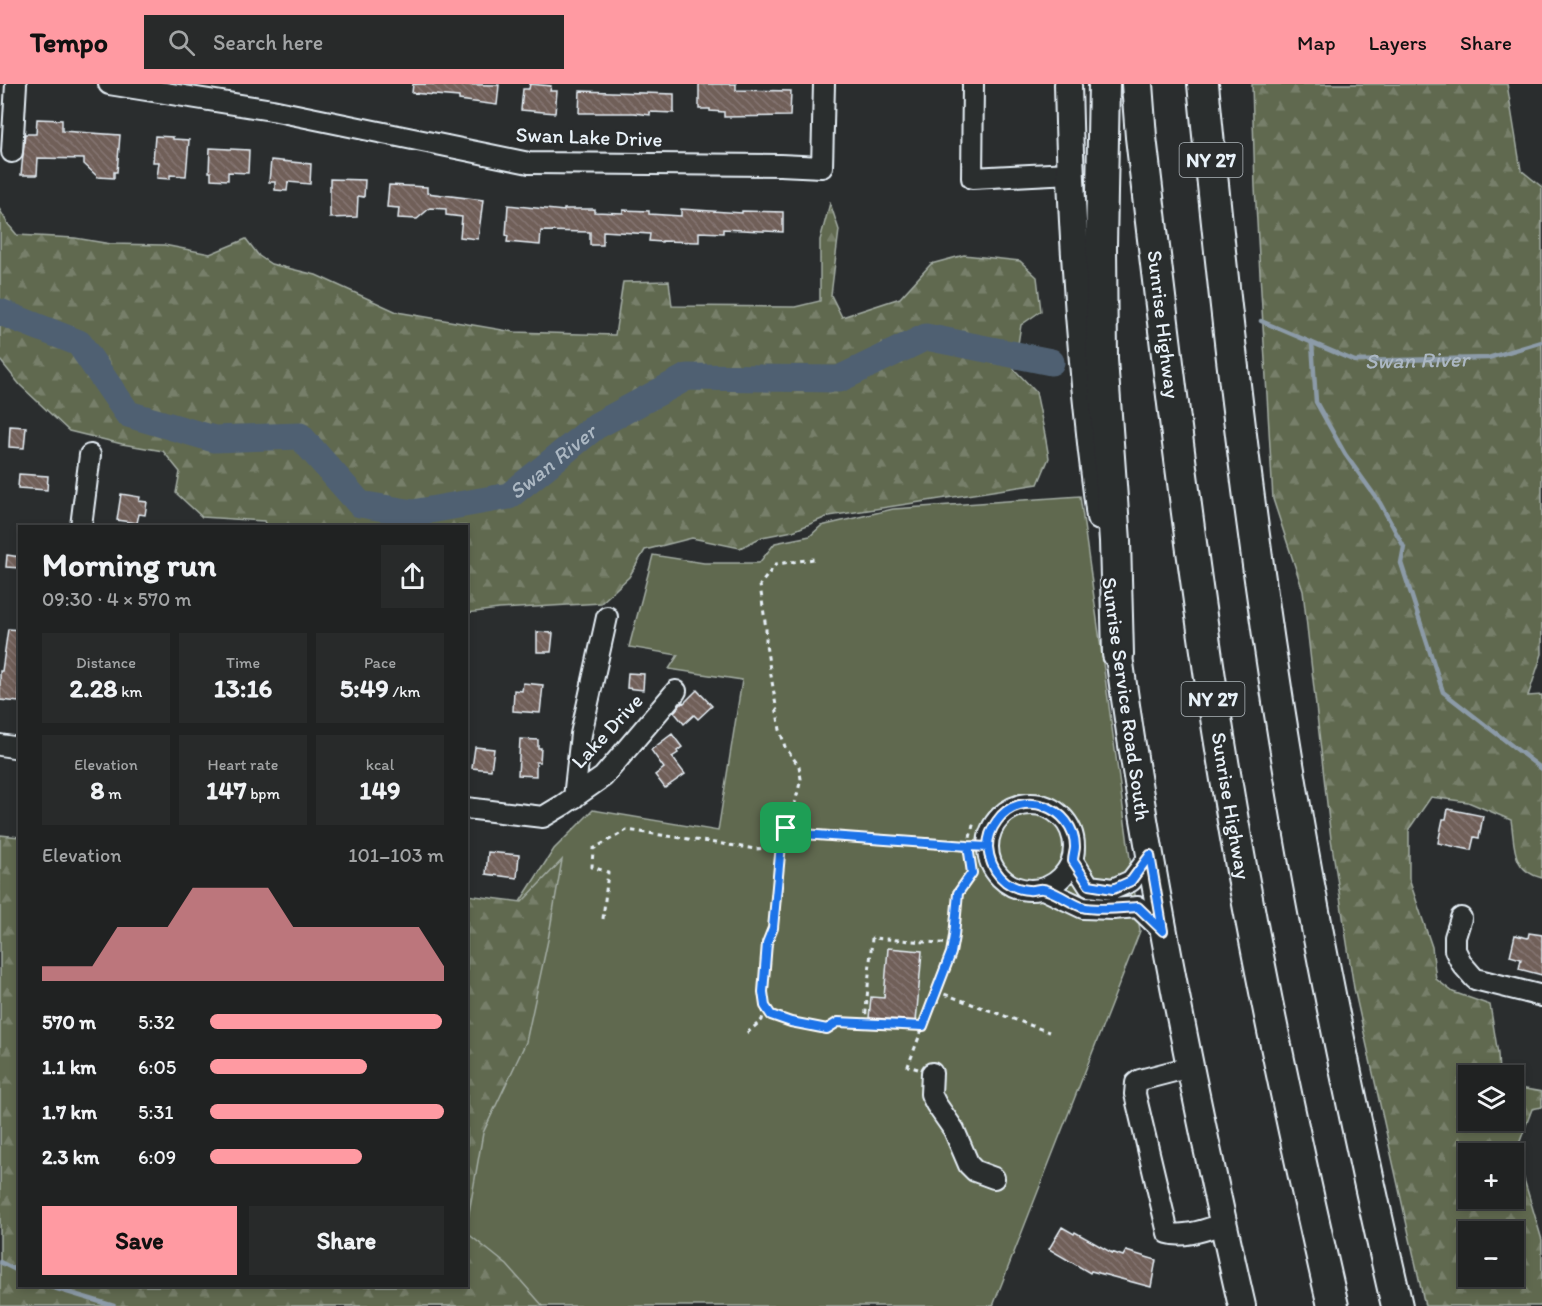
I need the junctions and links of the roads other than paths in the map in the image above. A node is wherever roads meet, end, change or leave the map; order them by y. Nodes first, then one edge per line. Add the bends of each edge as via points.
1 (16, 84) edge
2 (109, 84) edge
3 (824, 84) edge
4 (973, 84) edge
5 (1068, 84) edge
6 (1104, 84) edge
7 (1137, 84) edge
8 (1203, 84) edge
9 (1220, 84) edge
10 (12, 152) dead end
11 (1071, 173) junction
12 (1218, 236) junction
13 (90, 455) dead end
14 (81, 525) edge
15 (608, 617) dead end
16 (1118, 654) junction
17 (676, 691) dead end
18 (0, 745) edge
19 (18, 748) edge
20 (574, 798) junction
21 (468, 808) edge
22 (1150, 855) junction
23 (1073, 861) junction
24 (1043, 889) junction
25 (1461, 918) dead end
26 (1163, 931) junction
27 (1542, 996) edge
28 (1190, 1067) junction
29 (926, 1071) road end
30 (994, 1178) dead end
31 (1223, 1224) junction
32 (1242, 1306) edge
33 (1333, 1306) edge
34 (1396, 1306) edge

1 - 10 street
2 - 3 street, Swan Lake Drive via 272,110 529,163 822,166
4 - 11 street via 972,178
5 - 11 main road, Sunrise Service Road South
6 - 16 highway via 1102,336
7 - 33 highway, Sunrise Highway / NY 27 via 1182,482 1213,700 1272,1030
8 - 12 highway, NY 27
9 - 12 highway
11 - 16 main road, Sunrise Service Road South via 1088,408
12 - 34 highway, NY 27 via 1247,488 1293,793 1333,1012
13 - 14 street
15 - 20 street via 581,734
16 - 22 main road, Sunrise Service Road South
17 - 20 street, Lake Drive via 603,777
18 - 19 street
20 - 21 street, Lake Drive via 543,817
22 - 23 street via 1131,881 1113,889 1089,885
22 - 26 main road, Sunrise Service Road South
23 - 24 street via 1056,883
23 - 24 street via 1072,832 1054,810 1026,803 1000,816 988,843 994,870 1016,888
24 - 26 street via 1083,908 1138,907
25 - 27 street via 1455,950 1475,979
26 - 28 main road, Sunrise Service Road South
28 - 31 main road, Sunrise Service Road South
28 - 31 street via 1140,1080 1135,1095 1168,1233 1178,1235
29 - 30 street via 936,1104 954,1130 969,1165
31 - 32 main road, Sunrise Service Road South

